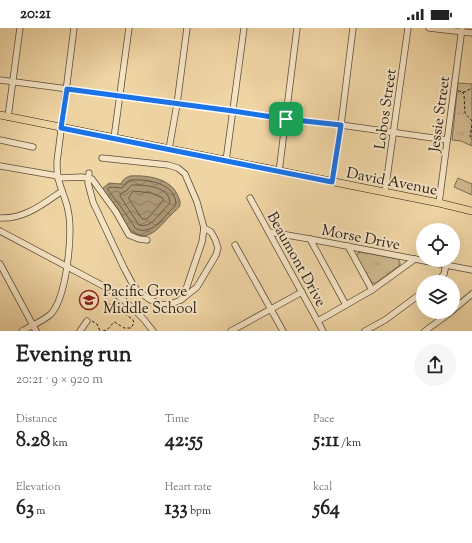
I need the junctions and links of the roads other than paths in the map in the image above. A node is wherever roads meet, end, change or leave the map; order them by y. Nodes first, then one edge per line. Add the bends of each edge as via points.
1 (20, 28) edge
2 (74, 28) edge
3 (129, 28) edge
4 (187, 28) edge
5 (244, 28) edge
6 (297, 28) edge
7 (353, 28) edge
8 (408, 28) edge
9 (429, 28) edge
10 (462, 30) edge
11 (472, 33) edge
12 (0, 80) edge
13 (12, 82) junction
14 (67, 89) junction
15 (121, 96) junction
16 (177, 104) junction
17 (233, 111) junction
18 (0, 115) edge
19 (8, 117) junction
20 (286, 119) junction
21 (341, 125) junction
22 (61, 128) junction
23 (394, 132) junction
24 (114, 138) junction
25 (0, 140) edge
26 (447, 140) junction
27 (33, 147) dead end
28 (169, 149) junction
29 (102, 158) dead end
30 (226, 161) junction
31 (0, 166) edge
32 (279, 172) junction
33 (89, 175) junction
34 (58, 177) junction
35 (332, 182) junction
36 (62, 191) junction
37 (385, 192) junction
38 (250, 198) dead end
39 (439, 203) junction
40 (472, 211) edge
41 (0, 218) edge
42 (204, 228) junction
43 (0, 232) edge
44 (269, 232) junction
45 (310, 239) junction
46 (147, 240) dead end
47 (235, 245) dead end
48 (348, 246) junction
49 (415, 259) joint
50 (0, 264) edge
51 (67, 266) junction
52 (456, 267) edge
53 (472, 270) edge
54 (372, 290) junction
55 (302, 292) junction
56 (472, 294) edge
57 (416, 297) edge
58 (181, 300) junction
59 (460, 304) edge
60 (346, 305) junction
61 (271, 309) junction
62 (442, 319) edge
63 (88, 320) road end
64 (318, 321) junction
65 (33, 325) junction
66 (22, 331) edge
67 (36, 331) edge
68 (80, 331) edge
69 (153, 331) edge
70 (231, 331) edge
71 (283, 331) edge
72 (323, 331) edge
73 (365, 331) edge
74 (426, 331) edge

1 - 13 street
2 - 14 street
3 - 15 street
4 - 16 street
5 - 17 street
6 - 20 street
7 - 21 street
8 - 23 street, Lobos Street
9 - 10 street
10 - 11 street
10 - 26 street, Jessie Street
12 - 13 street
13 - 14 street
13 - 19 street
14 - 15 street
14 - 22 street
15 - 16 street
15 - 24 street
16 - 17 street
16 - 28 street
17 - 20 street
17 - 30 street
18 - 19 main road, David Avenue
19 - 22 main road, David Avenue
20 - 21 street
20 - 32 street
21 - 23 street
21 - 35 street
22 - 24 main road, David Avenue
22 - 34 street
23 - 26 street
23 - 37 street, Lobos Street
24 - 28 main road, David Avenue
25 - 27 street
26 - 39 street, Jessie Street
28 - 30 main road, David Avenue
29 - 42 street via 168,165 182,171 197,202
30 - 32 main road, David Avenue
31 - 34 street
32 - 35 main road, David Avenue
33 - 34 street
33 - 46 street via 129,235
33 - 58 street via 93,202 137,290 155,303 163,305
34 - 36 street
35 - 37 main road, David Avenue
36 - 41 street via 34,210
36 - 51 street via 70,225
37 - 39 main road, David Avenue
38 - 44 street, Beaumont Drive
39 - 40 main road, David Avenue
42 - 58 street via 199,253
42 - 58 street via 211,232 215,239 218,246 216,255 197,287
43 - 51 street
44 - 45 street, Morse Drive
44 - 55 street, Beaumont Drive
45 - 48 street, Morse Drive
45 - 60 street
47 - 61 street
48 - 49 street, Morse Drive
48 - 54 street
49 - 54 street
50 - 65 street
51 - 65 street via 56,306 47,317
51 - 69 street via 121,297
52 - 53 street, Morse Drive
54 - 60 street
55 - 61 street
55 - 64 street, Beaumont Drive
56 - 59 street
57 - 73 street
60 - 64 street
61 - 70 street
61 - 71 street
62 - 74 street
63 - 68 street
64 - 72 street, Beaumont Drive
65 - 66 street
65 - 67 street

